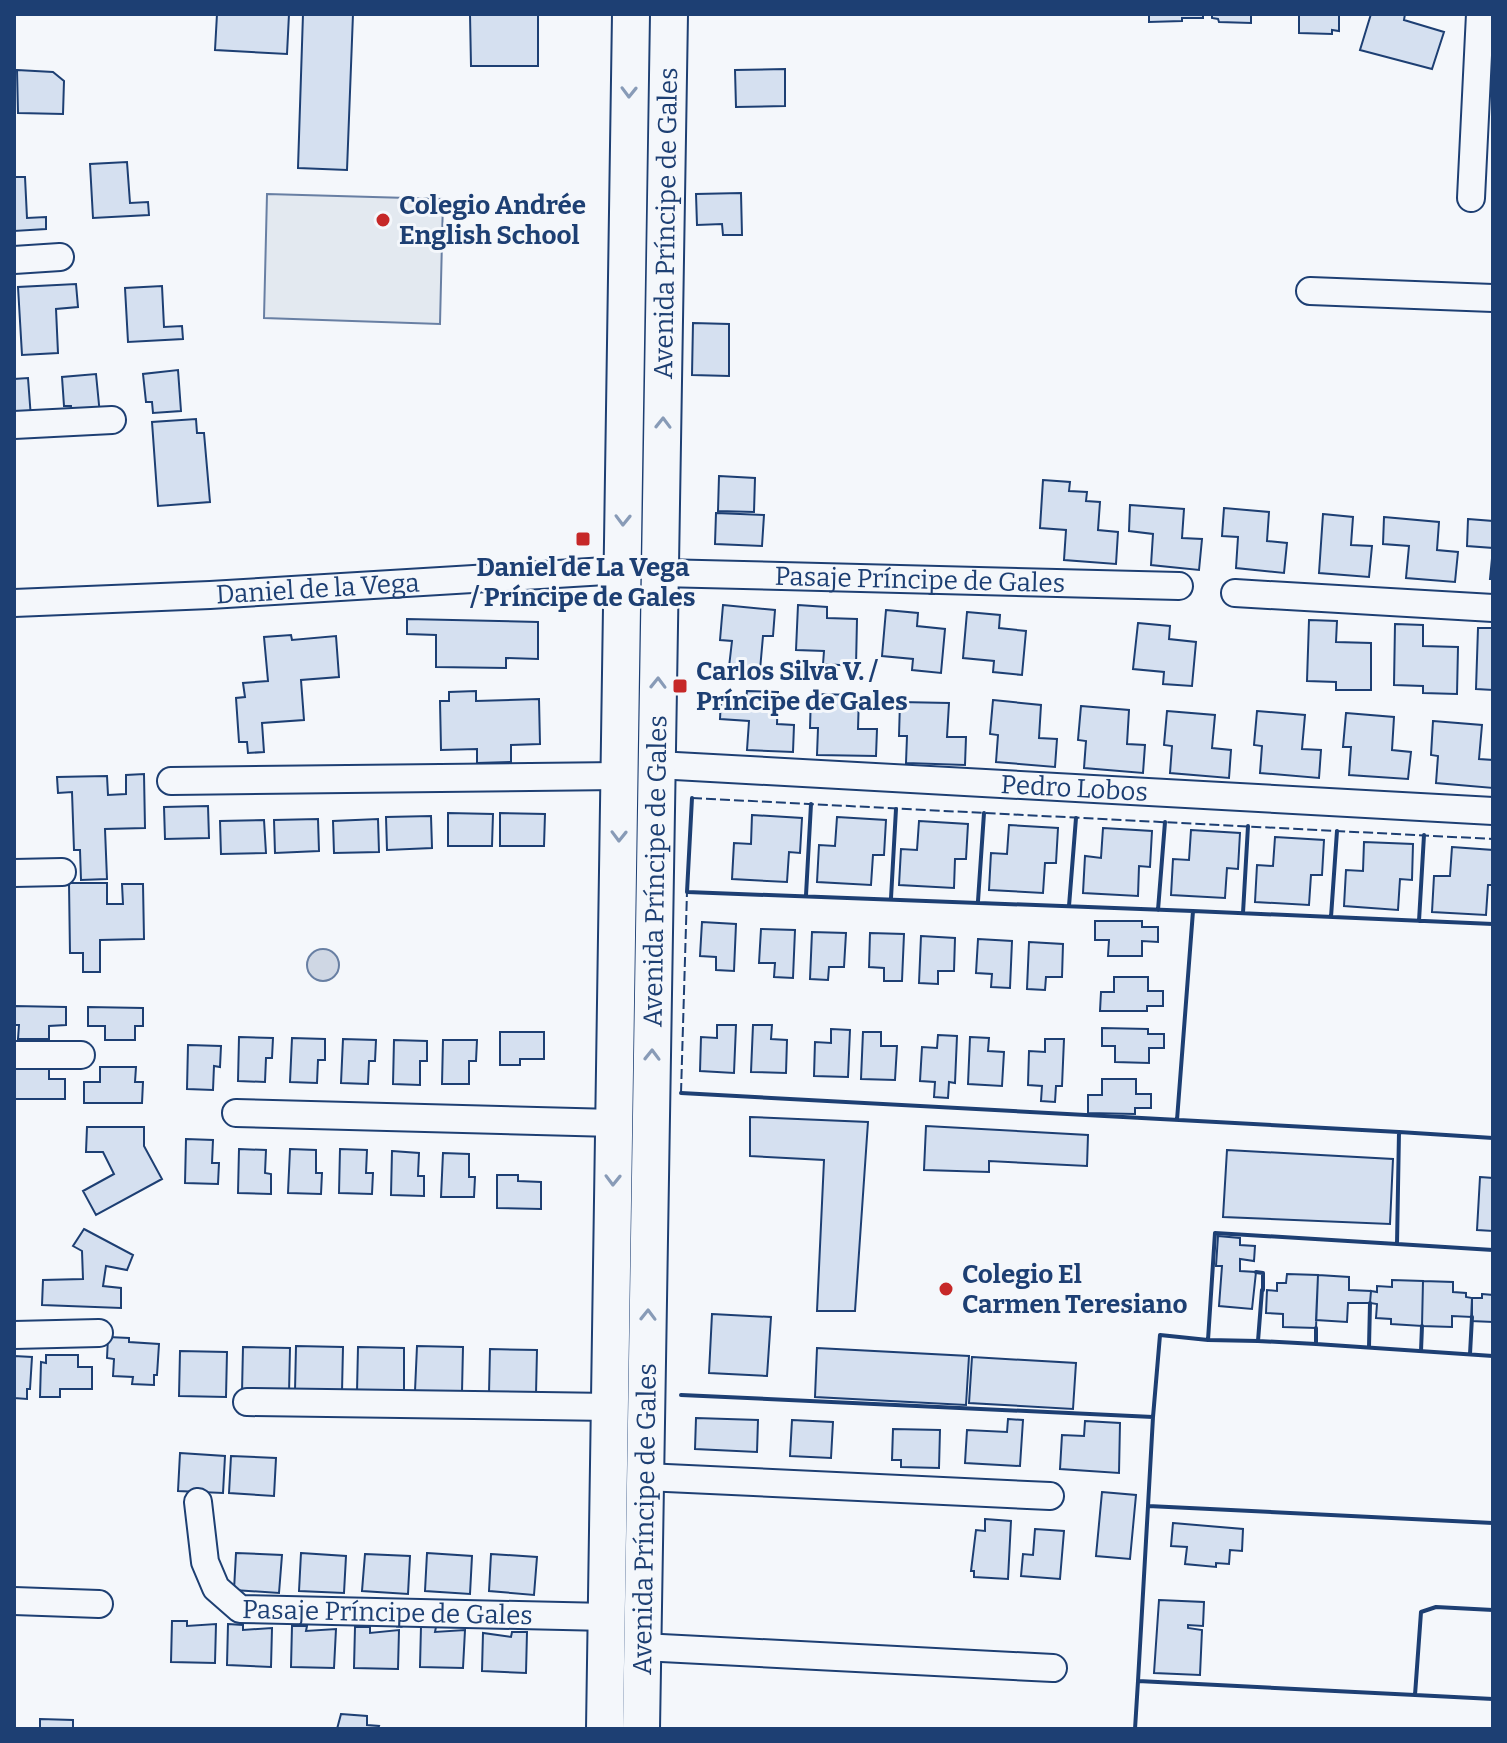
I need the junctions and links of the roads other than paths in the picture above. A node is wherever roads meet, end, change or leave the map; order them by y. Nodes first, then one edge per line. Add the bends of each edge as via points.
1 (631, 14) edge
2 (669, 14) edge
3 (1480, 14) edge
4 (1471, 198) dead end
5 (60, 257) dead end
6 (14, 260) edge
7 (1310, 291) dead end
8 (1493, 298) edge
9 (112, 420) dead end
10 (14, 425) edge
11 (622, 570) junction
12 (660, 573) junction
13 (1179, 586) dead end
14 (1235, 593) dead end
15 (14, 603) edge
16 (1493, 608) edge
17 (657, 765) junction
18 (619, 776) junction
19 (171, 781) dead end
20 (1493, 811) edge
21 (62, 872) dead end
22 (14, 873) edge
23 (14, 1055) edge
24 (81, 1055) dead end
25 (236, 1113) dead end
26 (614, 1123) junction
27 (99, 1333) dead end
28 (14, 1335) edge
29 (247, 1402) dead end
30 (610, 1407) junction
31 (645, 1477) junction
32 (1050, 1496) dead end
33 (198, 1502) dead end
34 (14, 1601) edge
35 (99, 1604) dead end
36 (607, 1617) junction
37 (642, 1647) junction
38 (1053, 1668) dead end
39 (605, 1729) edge
40 (641, 1729) edge

1 -> 11 main road, Avenida Príncipe de Gales
12 -> 2 main road, Avenida Príncipe de Gales
3 - 4 street
5 - 6 street
7 - 8 street
9 - 10 street
11 - 15 street, Daniel de la Vega
11 - 18 main road, Avenida Príncipe de Gales
12 - 13 street, Pasaje Príncipe de Gales
17 -> 12 main road, Avenida Príncipe de Gales
14 - 16 street
17 - 20 street, Pedro Lobos
31 -> 17 main road, Avenida Príncipe de Gales
18 - 19 street
18 -> 26 main road, Avenida Príncipe de Gales
21 - 22 street
23 - 24 street
25 - 26 street
26 -> 30 main road, Avenida Príncipe de Gales
27 - 28 street
29 - 30 street
30 - 36 main road, Avenida Príncipe de Gales
31 - 32 street
31 - 37 main road, Avenida Príncipe de Gales
33 - 36 street, Pasaje Príncipe de Gales via 205,1562 216,1588 240,1609
34 - 35 street
36 - 39 main road, Avenida Príncipe de Gales
37 - 38 street
37 - 40 main road, Avenida Príncipe de Gales

